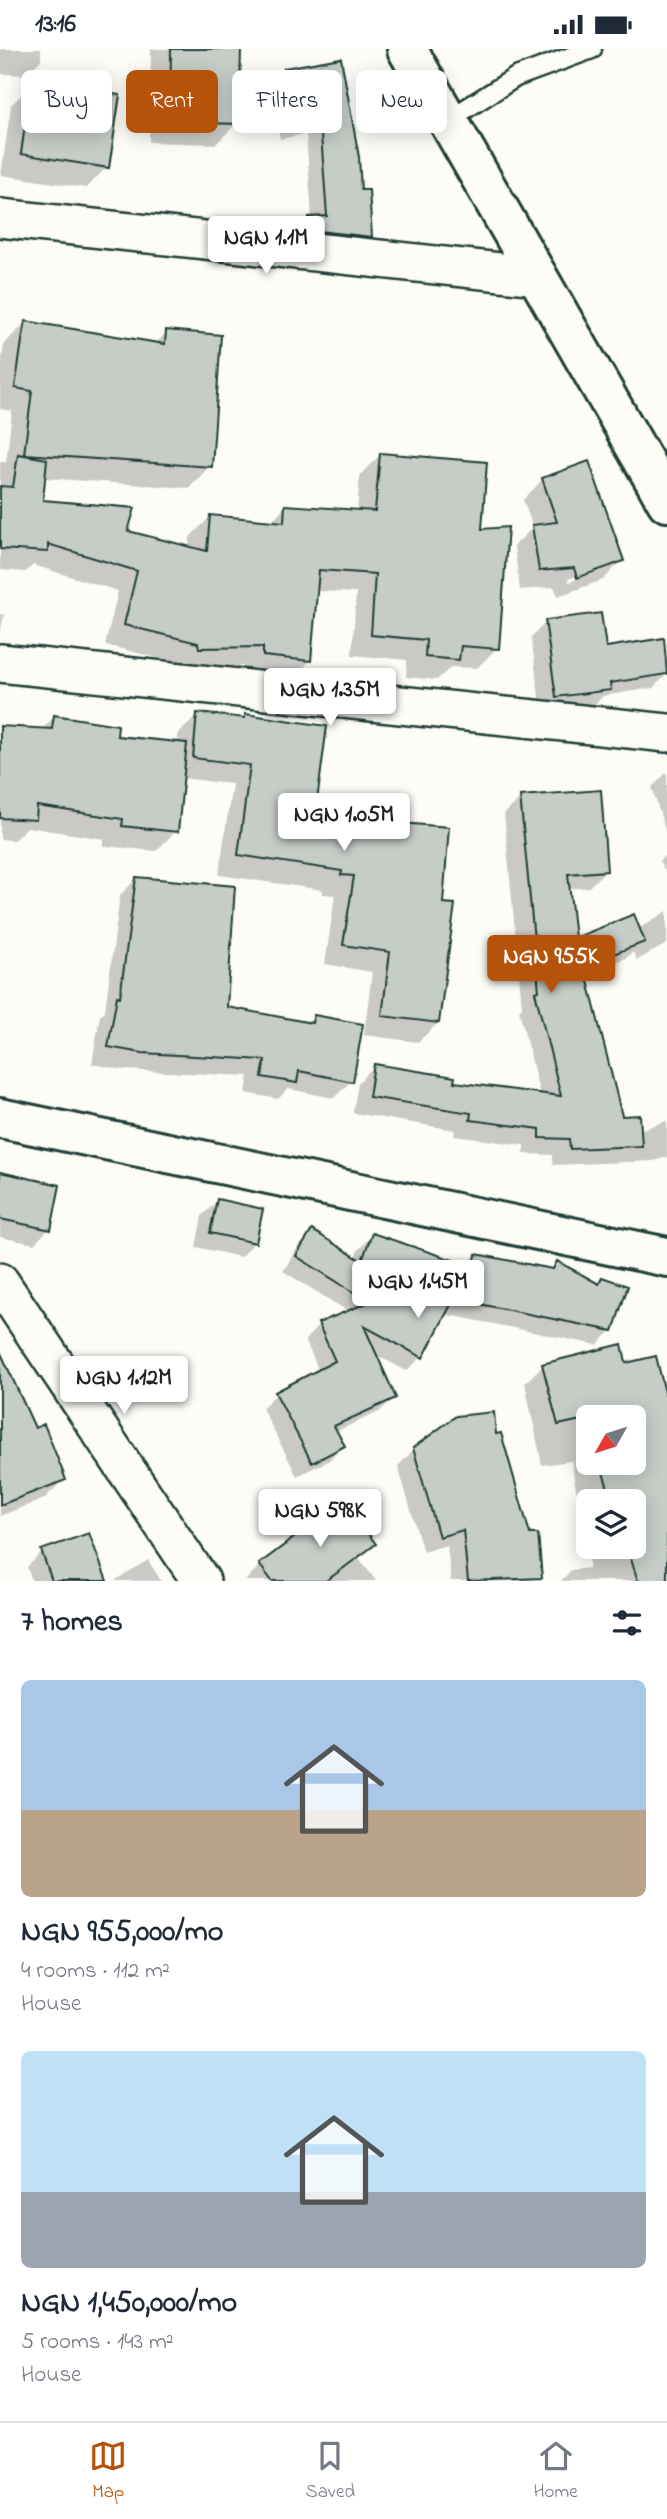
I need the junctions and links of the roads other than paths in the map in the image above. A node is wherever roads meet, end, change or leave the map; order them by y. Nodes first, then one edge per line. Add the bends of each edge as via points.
1 (407, 49) edge
2 (592, 49) edge
3 (448, 120) junction
4 (0, 218) edge
5 (538, 276) junction
6 (667, 502) edge
7 (0, 663) edge
8 (667, 733) edge
9 (0, 1118) edge
10 (667, 1257) edge
11 (0, 1282) edge
12 (201, 1581) edge

1 - 3 main road
2 - 3 lane via 516,77
3 - 5 main road
4 - 5 street
5 - 6 main road
7 - 8 street
9 - 10 main road
11 - 12 street

